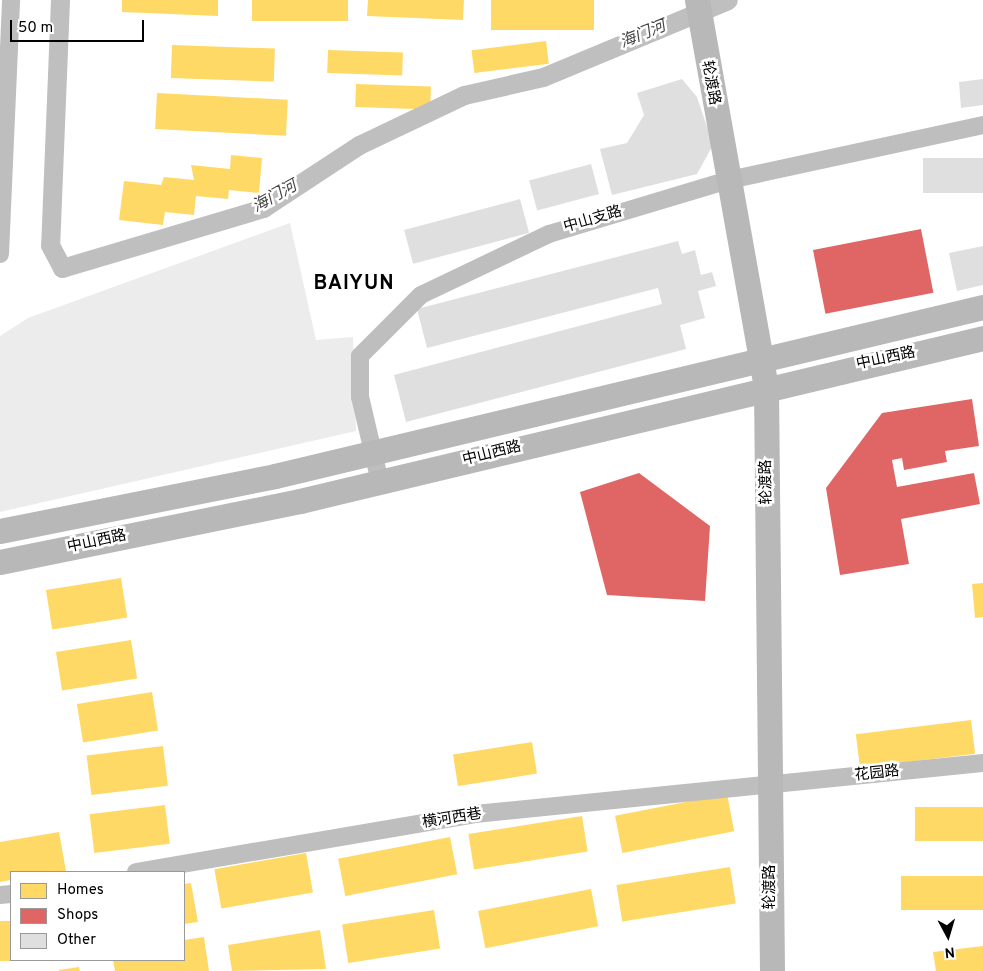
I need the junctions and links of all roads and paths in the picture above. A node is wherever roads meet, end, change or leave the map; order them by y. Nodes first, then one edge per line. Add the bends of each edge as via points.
1 (11, 0) edge
2 (697, 0) edge
3 (983, 125) edge
4 (728, 180) junction
5 (0, 254) edge
6 (983, 307) edge
7 (983, 338) edge
8 (762, 359) junction
9 (766, 388) junction
10 (372, 453) junction
11 (380, 482) junction
12 (0, 531) edge
13 (0, 562) edge
14 (983, 763) edge
15 (770, 784) junction
16 (142, 871) edge
17 (772, 971) edge

1 - 5 street
2 - 4 main road, 轮渡路
3 - 4 street, 中山支路
4 - 8 main road, 轮渡路
4 - 10 street, 中山支路 via 548,234 421,295 360,356 360,397
6 - 8 main road, 中山西路
7 - 9 main road, 中山西路
8 - 9 main road, 轮渡路
8 - 10 main road, 中山西路
9 - 11 main road, 中山西路
9 - 15 main road, 轮渡路
10 - 11 street, 中山支路
10 - 12 main road, 中山西路
11 - 13 main road, 中山西路
14 - 15 street, 花园路
15 - 16 street, 横河西巷 via 475,814
15 - 17 main road, 轮渡路

